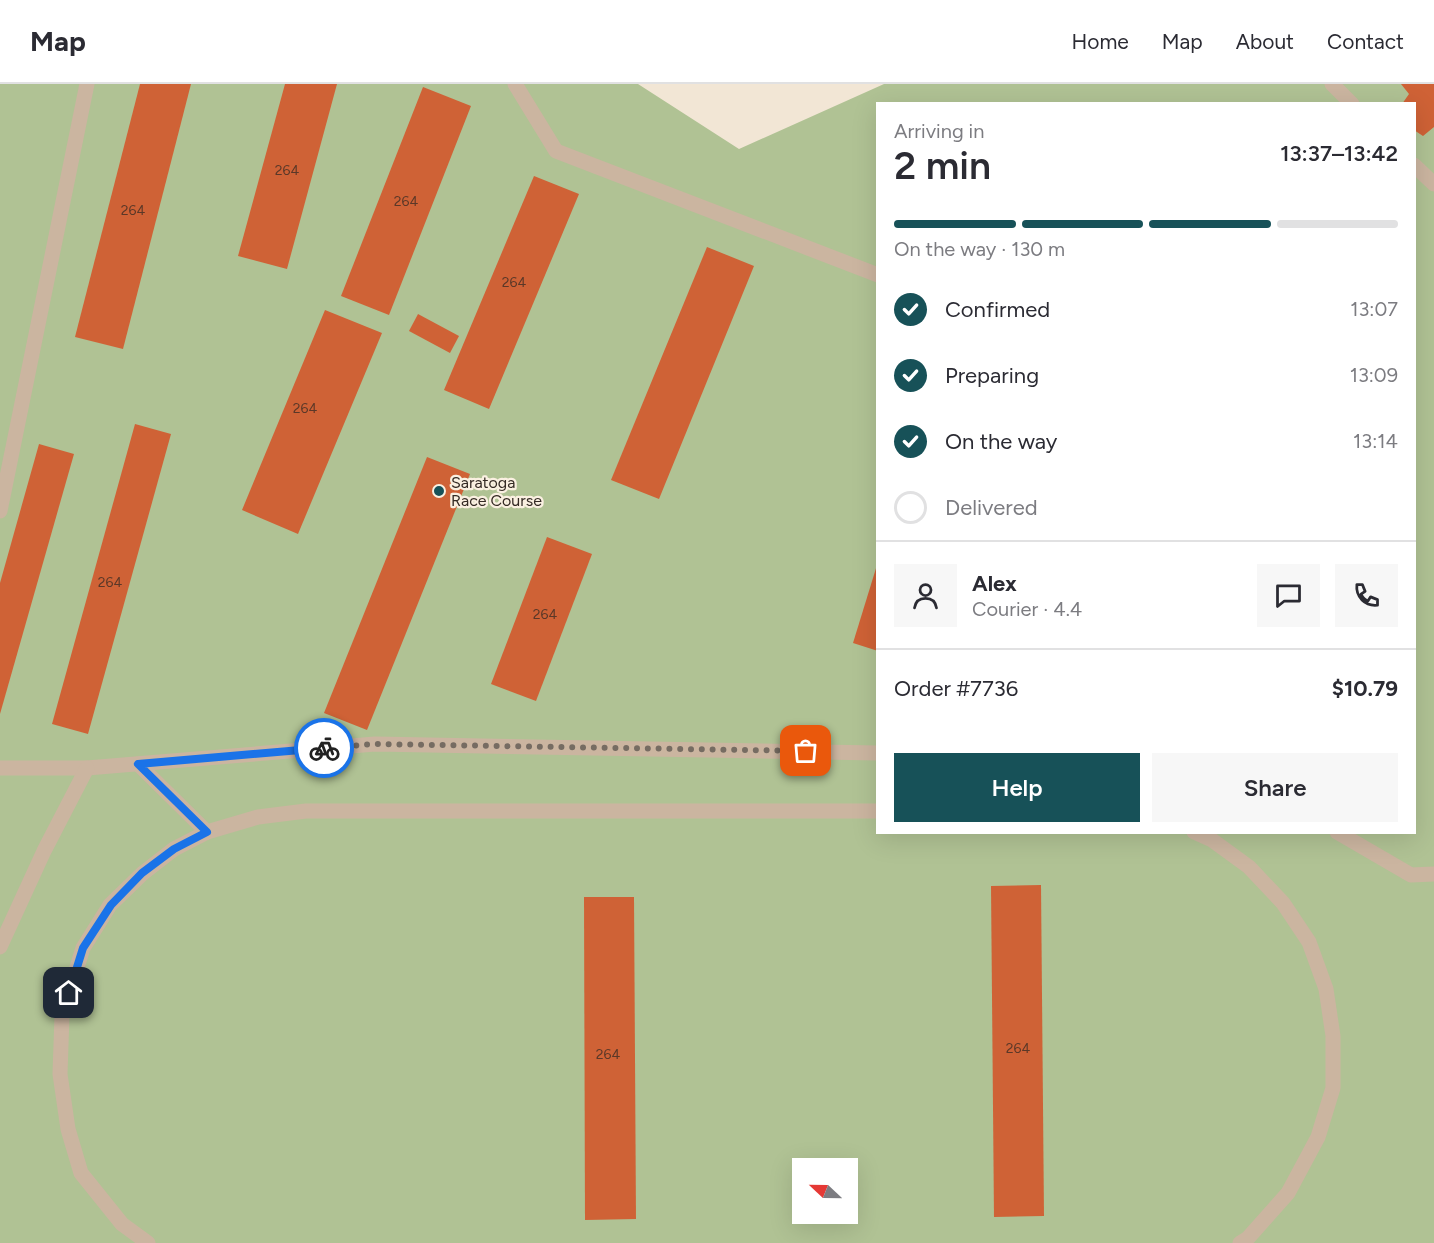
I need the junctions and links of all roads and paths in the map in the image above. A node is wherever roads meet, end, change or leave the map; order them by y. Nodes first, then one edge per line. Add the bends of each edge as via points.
1 (87, 84) edge
2 (515, 84) edge
3 (1332, 84) edge
4 (1350, 102) edge
5 (1416, 167) edge
6 (1434, 184) edge
7 (876, 274) edge
8 (0, 512) edge
9 (876, 753) edge
10 (138, 764) junction
11 (0, 768) edge
12 (87, 768) junction
13 (876, 811) edge
14 (207, 832) junction
15 (1198, 834) edge
16 (1340, 834) edge
17 (1434, 874) edge
18 (0, 947) edge
19 (148, 1243) edge
20 (1240, 1243) edge

1 - 8 lane
2 - 7 lane via 556,151
3 - 4 lane
5 - 6 lane
9 - 10 lane via 375,744
10 - 12 lane
10 - 14 lane
11 - 12 lane
12 - 18 lane
13 - 14 lane via 306,811 258,817
14 - 19 lane via 150,867 111,905 83,948 62,1016 60,1074 68,1129 81,1173 122,1224
15 - 20 lane via 1249,867 1283,903 1309,942 1326,989 1333,1036 1333,1088 1318,1137 1288,1193
16 - 17 lane via 1411,875

